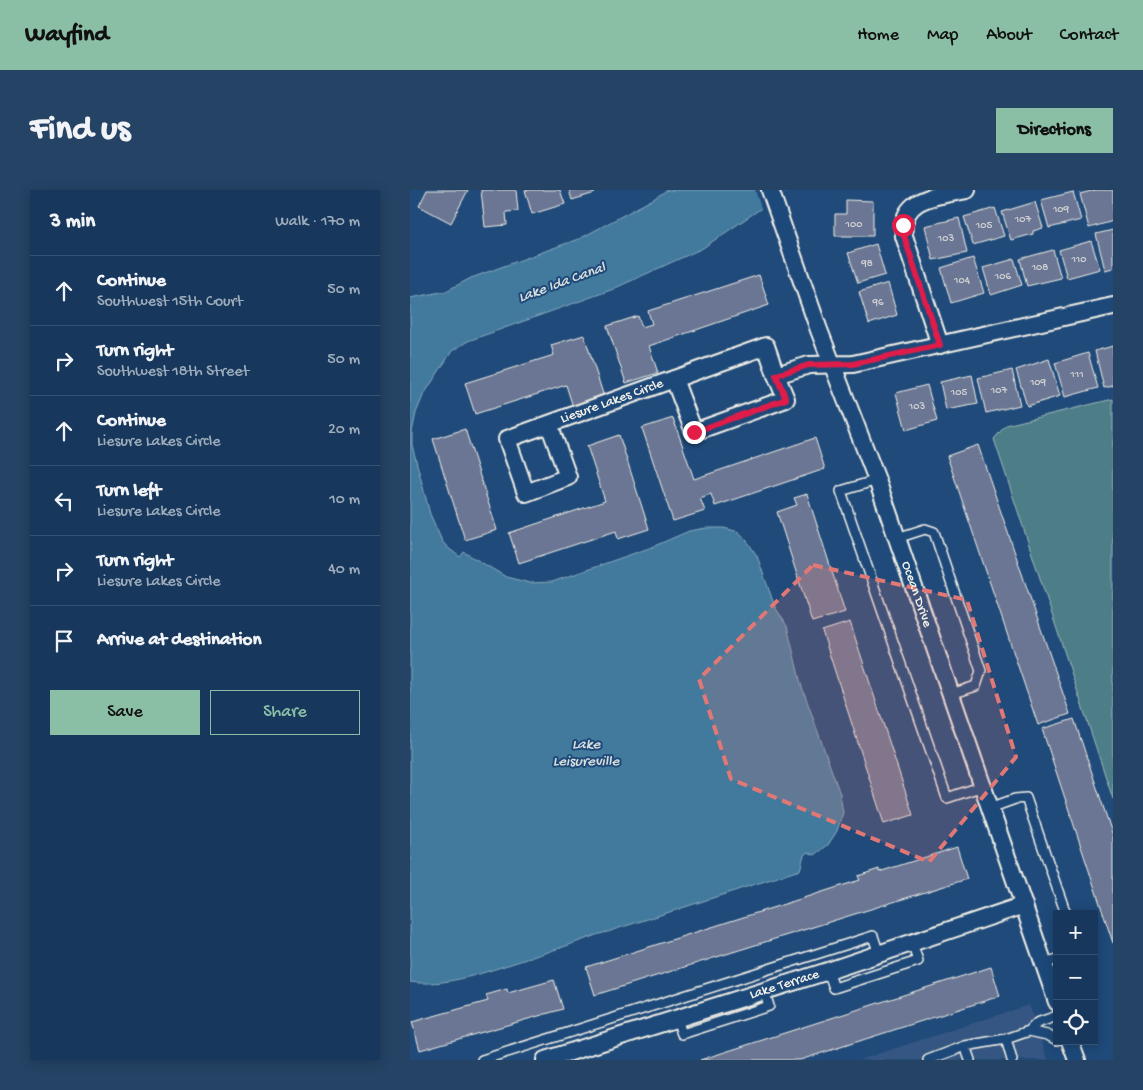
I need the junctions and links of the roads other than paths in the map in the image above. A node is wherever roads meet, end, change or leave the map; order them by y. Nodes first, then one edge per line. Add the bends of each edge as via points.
1 (770, 190) edge
2 (968, 190) edge
3 (1113, 306) edge
4 (940, 345) junction
5 (832, 364) junction
6 (776, 375) junction
7 (674, 379) junction
8 (549, 424) dead end
9 (877, 480) junction
10 (897, 538) junction
11 (951, 694) junction
12 (983, 786) junction
13 (990, 808) junction
14 (1024, 905) junction
15 (1065, 910) edge
16 (912, 943) junction
17 (879, 954) junction
18 (1050, 961) edge
19 (828, 971) junction
20 (712, 987) junction
21 (764, 991) junction
22 (1057, 1000) edge
23 (718, 1006) junction
24 (1053, 1017) edge
25 (677, 1019) junction
26 (1029, 1031) junction
27 (1006, 1039) junction
28 (966, 1046) junction
29 (1067, 1046) edge
30 (483, 1060) edge
31 (545, 1060) edge
32 (928, 1060) edge
33 (970, 1060) edge
34 (1012, 1060) edge

1 - 5 street, Ocean Drive
2 - 4 street via 918,202 906,214 903,225
3 - 4 street
4 - 5 street via 853,364
5 - 6 street via 809,365
5 - 9 street, Ocean Drive
6 - 7 street, Liesure Lakes Circle via 766,346
6 - 7 street, Liesure Lakes Circle via 786,399 694,432
7 - 8 street, Liesure Lakes Circle
9 - 10 street, Ocean Drive
9 - 12 lane via 841,491 947,798
10 - 11 street, Ocean Drive
10 - 11 lane via 925,529 934,532 981,672 976,686
11 - 12 street, Ocean Drive
12 - 13 street, Ocean Drive
13 - 14 street, Ocean Drive
13 - 15 lane via 1026,798
14 - 16 street, Lake Terrace
14 - 18 street, Ocean Drive
16 - 17 street, Lake Terrace
16 - 19 lane via 918,961 834,988
17 - 19 street, Lake Terrace
17 - 20 lane via 873,936
18 - 22 street, Ocean Drive
19 - 21 street, Lake Terrace
20 - 23 lane
20 - 30 lane
21 - 23 street, Lake Terrace
21 - 25 lane via 769,1006 682,1034
23 - 25 street, Lake Terrace
24 - 26 lane via 1037,1023
25 - 31 street, Lake Terrace
26 - 27 lane
26 - 29 lane via 1047,1035
27 - 28 lane
27 - 34 lane
28 - 32 lane
28 - 33 lane

